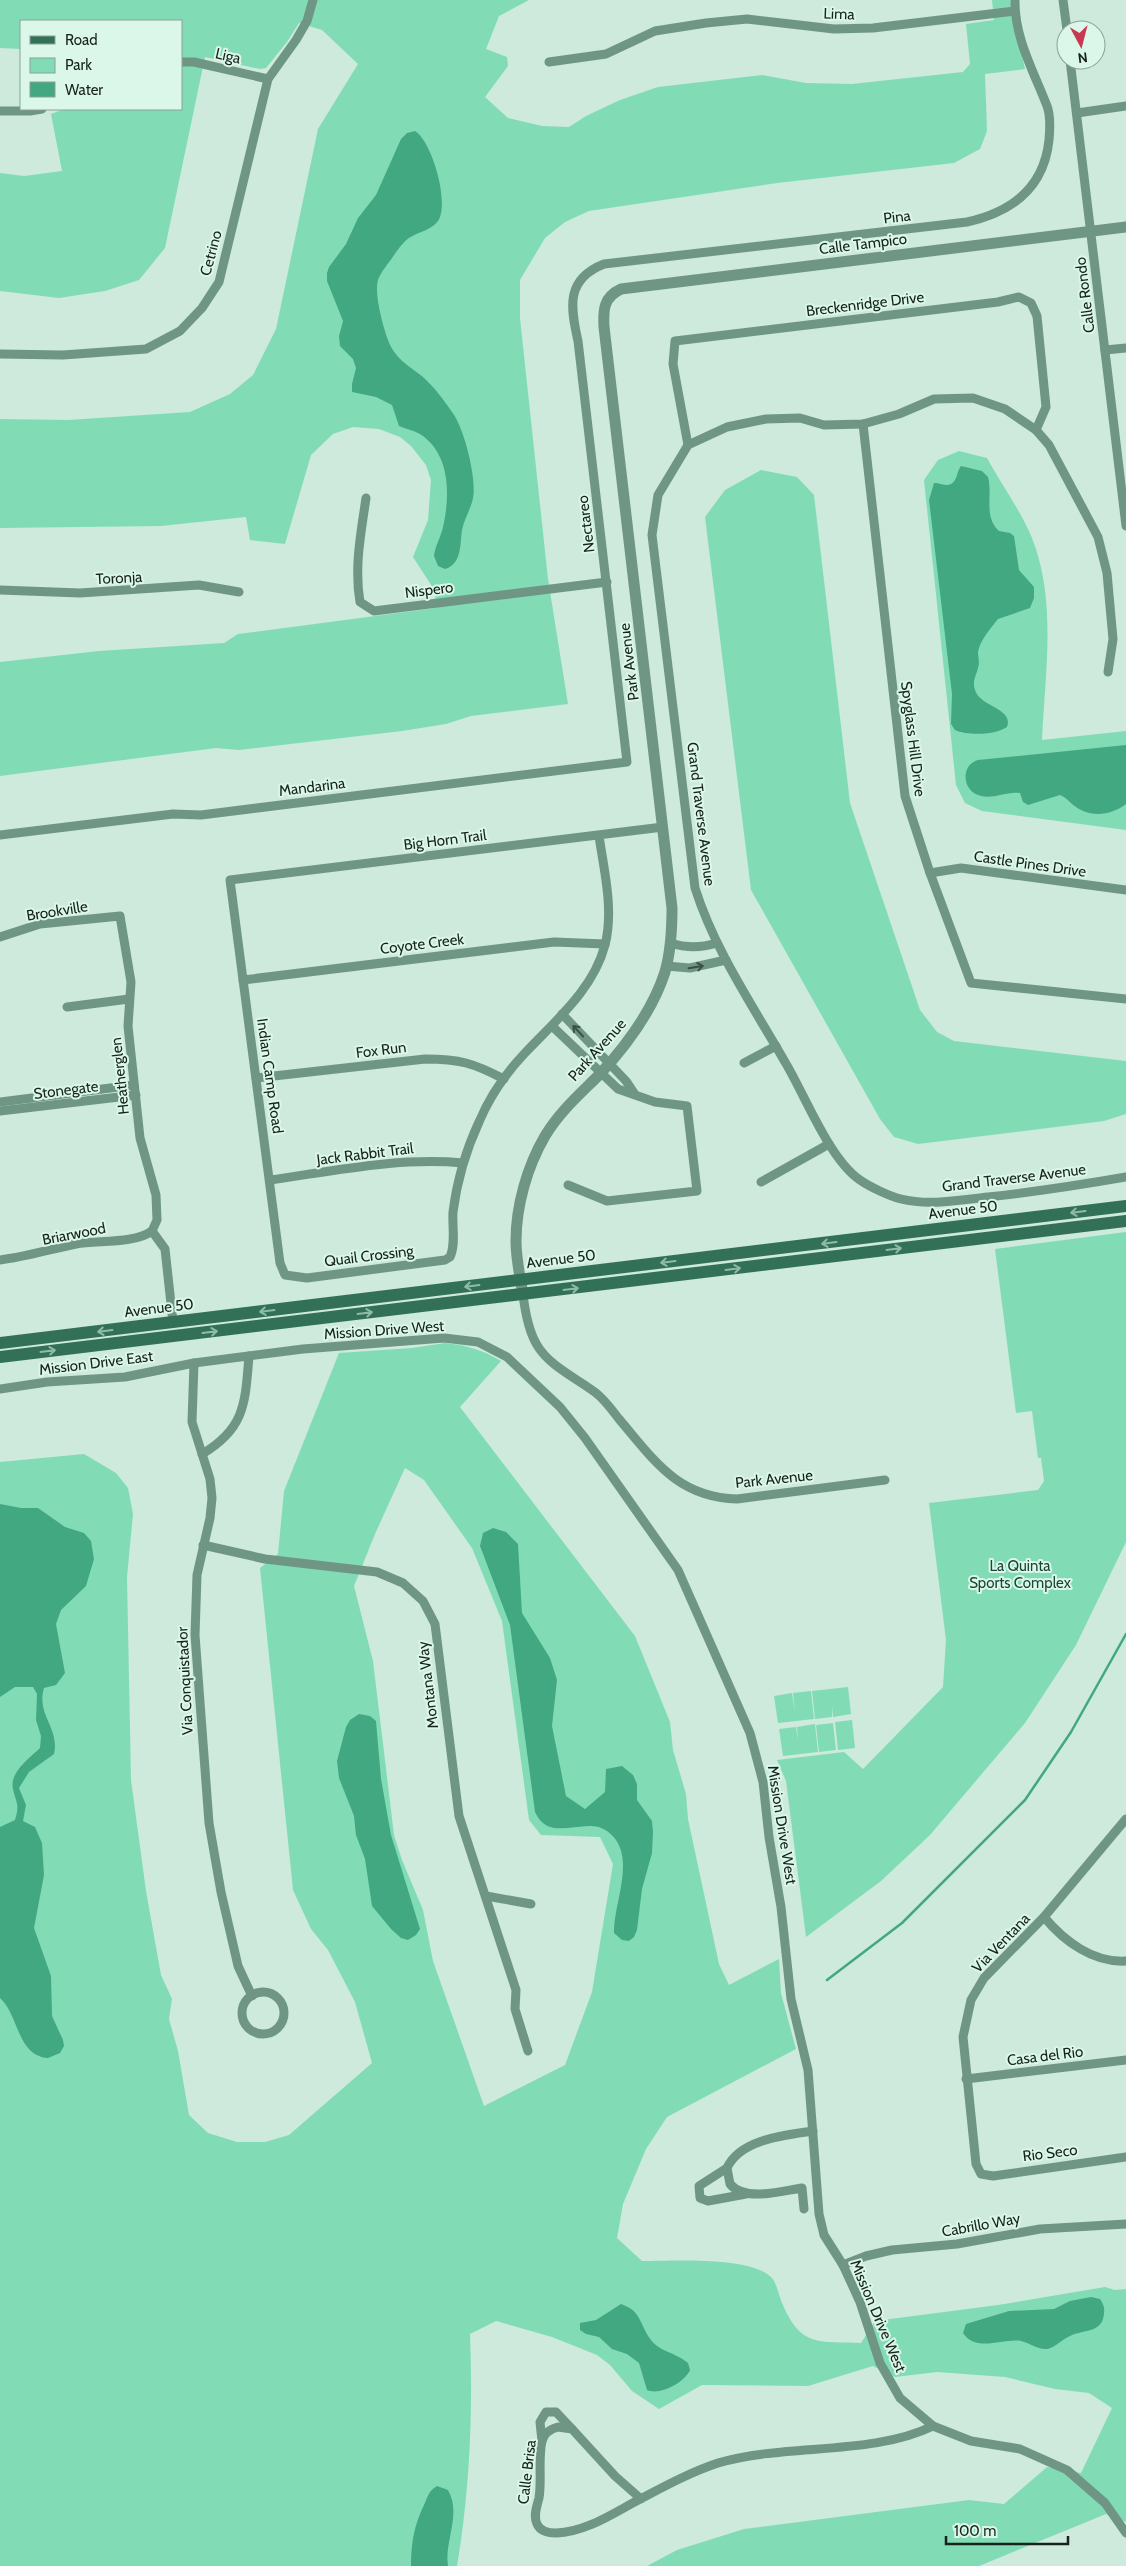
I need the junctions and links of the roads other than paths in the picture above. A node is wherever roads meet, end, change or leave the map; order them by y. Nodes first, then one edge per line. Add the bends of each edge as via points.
1 (312, 0) edge
2 (1015, 0) edge
3 (1063, 0) edge
4 (1015, 11) junction
5 (1065, 20) edge
6 (182, 62) edge
7 (549, 62) dead end
8 (1071, 70) edge
9 (268, 79) junction
10 (1126, 106) edge
11 (36, 110) edge
12 (0, 111) edge
13 (1077, 114) junction
14 (1126, 227) edge
15 (1091, 232) junction
16 (577, 284) joint
17 (608, 298) joint
18 (1126, 348) edge
19 (1105, 350) junction
20 (0, 354) edge
21 (863, 424) junction
22 (1036, 430) junction
23 (688, 445) junction
24 (366, 498) dead end
25 (1126, 526) edge
26 (607, 582) junction
27 (0, 590) edge
28 (239, 592) dead end
29 (1108, 672) dead end
30 (628, 762) joint
31 (663, 826) junction
32 (0, 836) edge
33 (599, 836) junction
34 (930, 873) junction
35 (230, 880) joint
36 (1126, 890) edge
37 (120, 916) joint
38 (0, 937) edge
39 (670, 943) junction
40 (717, 943) junction
41 (605, 944) junction
42 (726, 960) junction
43 (666, 966) junction
44 (243, 980) junction
45 (129, 999) junction
46 (1126, 1000) edge
47 (67, 1007) dead end
48 (562, 1014) junction
49 (552, 1026) junction
50 (776, 1046) junction
51 (744, 1063) dead end
52 (608, 1064) junction
53 (600, 1073) junction
54 (256, 1078) junction
55 (504, 1079) junction
56 (134, 1085) junction
57 (634, 1093) junction
58 (67, 1094) junction
59 (136, 1095) junction
60 (30, 1098) junction
61 (3, 1101) edge
62 (68, 1103) junction
63 (32, 1108) junction
64 (4, 1111) edge
65 (829, 1144) junction
66 (463, 1164) junction
67 (1126, 1177) edge
68 (270, 1180) junction
69 (761, 1182) dead end
70 (568, 1185) dead end
71 (1126, 1206) edge
72 (1126, 1221) edge
73 (152, 1231) junction
74 (0, 1260) edge
75 (285, 1275) joint
76 (521, 1280) junction
77 (523, 1294) junction
78 (174, 1322) junction
79 (0, 1343) edge
80 (249, 1356) junction
81 (0, 1357) edge
82 (194, 1363) junction
83 (0, 1389) edge
84 (202, 1454) junction
85 (885, 1480) dead end
86 (203, 1545) junction
87 (1126, 1819) edge
88 (486, 1896) junction
89 (531, 1904) dead end
90 (1044, 1917) junction
91 (1126, 1960) edge
92 (252, 1996) junction
93 (528, 2051) dead end
94 (1126, 2060) edge
95 (966, 2079) junction
96 (813, 2131) junction
97 (1126, 2158) edge
98 (726, 2168) junction
99 (979, 2171) joint
100 (751, 2193) junction
101 (804, 2209) dead end
102 (1126, 2224) edge
103 (843, 2265) junction
104 (933, 2426) junction
105 (572, 2429) junction
106 (542, 2441) junction
107 (641, 2499) junction
108 (1126, 2533) edge

1 - 9 street, Cetrino via 300,34
2 - 4 street, Pina
3 - 5 street
4 - 7 street, Lima via 873,28 834,29 746,20 706,23 654,31 606,54
4 - 16 street, Pina via 1028,62 1048,107 1050,126 1048,152 1041,176 1014,203 990,217 967,222 604,264 588,270
6 - 9 street, Liga
8 - 13 street, Calle Rondo
9 - 20 street, Cetrino via 219,282 202,308 180,331 146,349 62,355
10 - 13 street
11 - 12 street
13 - 15 street, Calle Rondo
14 - 15 street, Calle Tampico
15 - 17 street, Calle Tampico via 621,289
15 - 19 street, Calle Rondo
16 - 26 street, Nectareo via 573,320
17 - 31 street, Park Avenue via 604,306 604,327
18 - 19 street
19 - 25 street, Calle Rondo
21 - 22 street via 899,414 934,399 972,398 1005,409
21 - 23 street via 824,425 800,418 766,419 727,427
21 - 34 street, Spyglass Hill Drive via 905,796
22 - 23 street, Breckenridge Drive via 1046,407 1037,316 1032,303 1019,297 675,341 673,364
22 - 29 street via 1049,444 1098,537 1107,573 1113,640
23 - 40 street, Grand Traverse Avenue via 658,495 652,535 696,888
24 - 26 street, Nispero via 357,562 358,590 360,602 374,611
26 - 30 street, Nectareo
27 - 28 street, Toronja via 80,593 199,585
30 - 32 street, Mandarina via 201,815 173,814
31 - 33 street, Big Horn Trail
31 - 39 street, Park Avenue via 672,908
33 - 35 street, Big Horn Trail
33 - 41 street via 608,910
34 - 36 street, Castle Pines Drive via 961,868
34 - 46 street, Spyglass Hill Drive via 971,983
35 - 44 street, Indian Camp Road
37 - 38 street, Brookville via 40,924
37 - 45 street, Heatherglen via 131,982
39 - 40 street via 686,948
39 - 43 street, Park Avenue
40 - 42 street, Grand Traverse Avenue
41 - 44 street, Coyote Creek via 554,942
41 - 48 street via 582,992
43 -> 42 street via 690,968
42 - 50 street, Grand Traverse Avenue
43 - 52 street, Park Avenue via 638,1028
44 - 54 street, Indian Camp Road
45 - 47 street
45 - 56 street, Heatherglen via 128,1026
48 - 49 street
52 -> 48 street
49 - 53 street
49 - 55 street
50 - 51 street
50 - 65 street, Grand Traverse Avenue
52 - 53 street, Park Avenue
52 - 57 street
53 - 57 street via 618,1089
53 - 76 street, Park Avenue via 564,1108 544,1137 527,1176 518,1212 516,1242
54 - 55 street, Fox Run via 441,1059 473,1063
54 - 68 street, Indian Camp Road
55 - 66 street via 490,1097
56 - 58 street, Stonegate
56 - 59 street, Heatherglen
57 - 70 street via 655,1102 687,1106 697,1191 607,1201
58 - 60 street, Stonegate
58 - 62 street
59 - 62 street, Stonegate
59 - 73 street, Heatherglen via 140,1138 156,1195 157,1220
60 - 61 street, Stonegate
60 - 63 street
61 - 64 street
62 - 63 street, Stonegate
63 - 64 street, Stonegate
65 - 67 street, Grand Traverse Avenue via 860,1180 901,1199 943,1202 1059,1189
65 - 69 street
66 - 68 street, Jack Rabbit Trail via 395,1163
66 - 75 street, Quail Crossing via 453,1213 452,1252 445,1260 307,1278
68 - 75 street, Indian Camp Road via 280,1263
71 -> 76 main road, Avenue 50
77 -> 72 main road, Avenue 50
73 - 74 street, Briarwood via 140,1237 79,1244
73 - 78 street via 164,1249
76 - 77 street, Park Avenue
76 -> 78 main road, Avenue 50
81 -> 77 main road, Avenue 50
77 - 85 street, Park Avenue via 529,1328 538,1347 598,1394 655,1464 676,1481 707,1495 737,1499
78 -> 79 main road, Avenue 50
80 - 82 street, Mission Drive West
80 - 84 street via 245,1401 234,1428
80 - 96 street, Mission Drive West via 444,1338 478,1342 508,1356 560,1407 585,1438 678,1570 750,1733 763,1782 791,1999 808,2070
82 - 83 street, Mission Drive East via 125,1377
82 - 84 street, Via Conquistador via 192,1422
84 - 86 street, Via Conquistador via 212,1498
86 - 88 street, Montana Way via 265,1559 377,1572 404,1583 423,1601 435,1624 459,1816
86 - 92 street, Via Conquistador via 196,1594 195,1635 209,1823 238,1966
87 - 90 street, Via Ventana
88 - 89 street
88 - 93 street, Montana Way via 516,1990 515,2009
90 - 91 street via 1057,1932 1083,1951 1112,1962
90 - 95 street, Via Ventana via 984,1978 974,1995 966,2015 963,2037
92 - 92 street via 243,2008 245,2023 256,2033 274,2031 284,2017 282,2003 268,1993
94 - 95 street, Casa del Rio
95 - 99 street, Via Ventana
96 - 98 street via 778,2136 757,2144 734,2157
96 - 103 street, Mission Drive West via 817,2196 824,2235
97 - 99 street, Rio Seco via 993,2176
98 - 100 street via 727,2179 733,2188
98 - 100 street via 699,2186 700,2198 708,2201
100 - 101 street via 802,2188
102 - 103 street, Cabrillo Way via 1040,2229 957,2244 892,2250
103 - 104 street, Mission Drive West via 871,2330 880,2363 900,2398
104 - 107 street, Calle Brisa via 924,2431 863,2444 746,2456 681,2478
104 - 108 street, Mission Drive West via 971,2442 1020,2449 1067,2470 1105,2503
105 - 106 street, Calle Brisa via 551,2429
105 - 106 street via 556,2412 546,2412 540,2422
105 - 107 street
106 - 107 street, Calle Brisa via 542,2473 535,2516 542,2530 556,2533 574,2530

